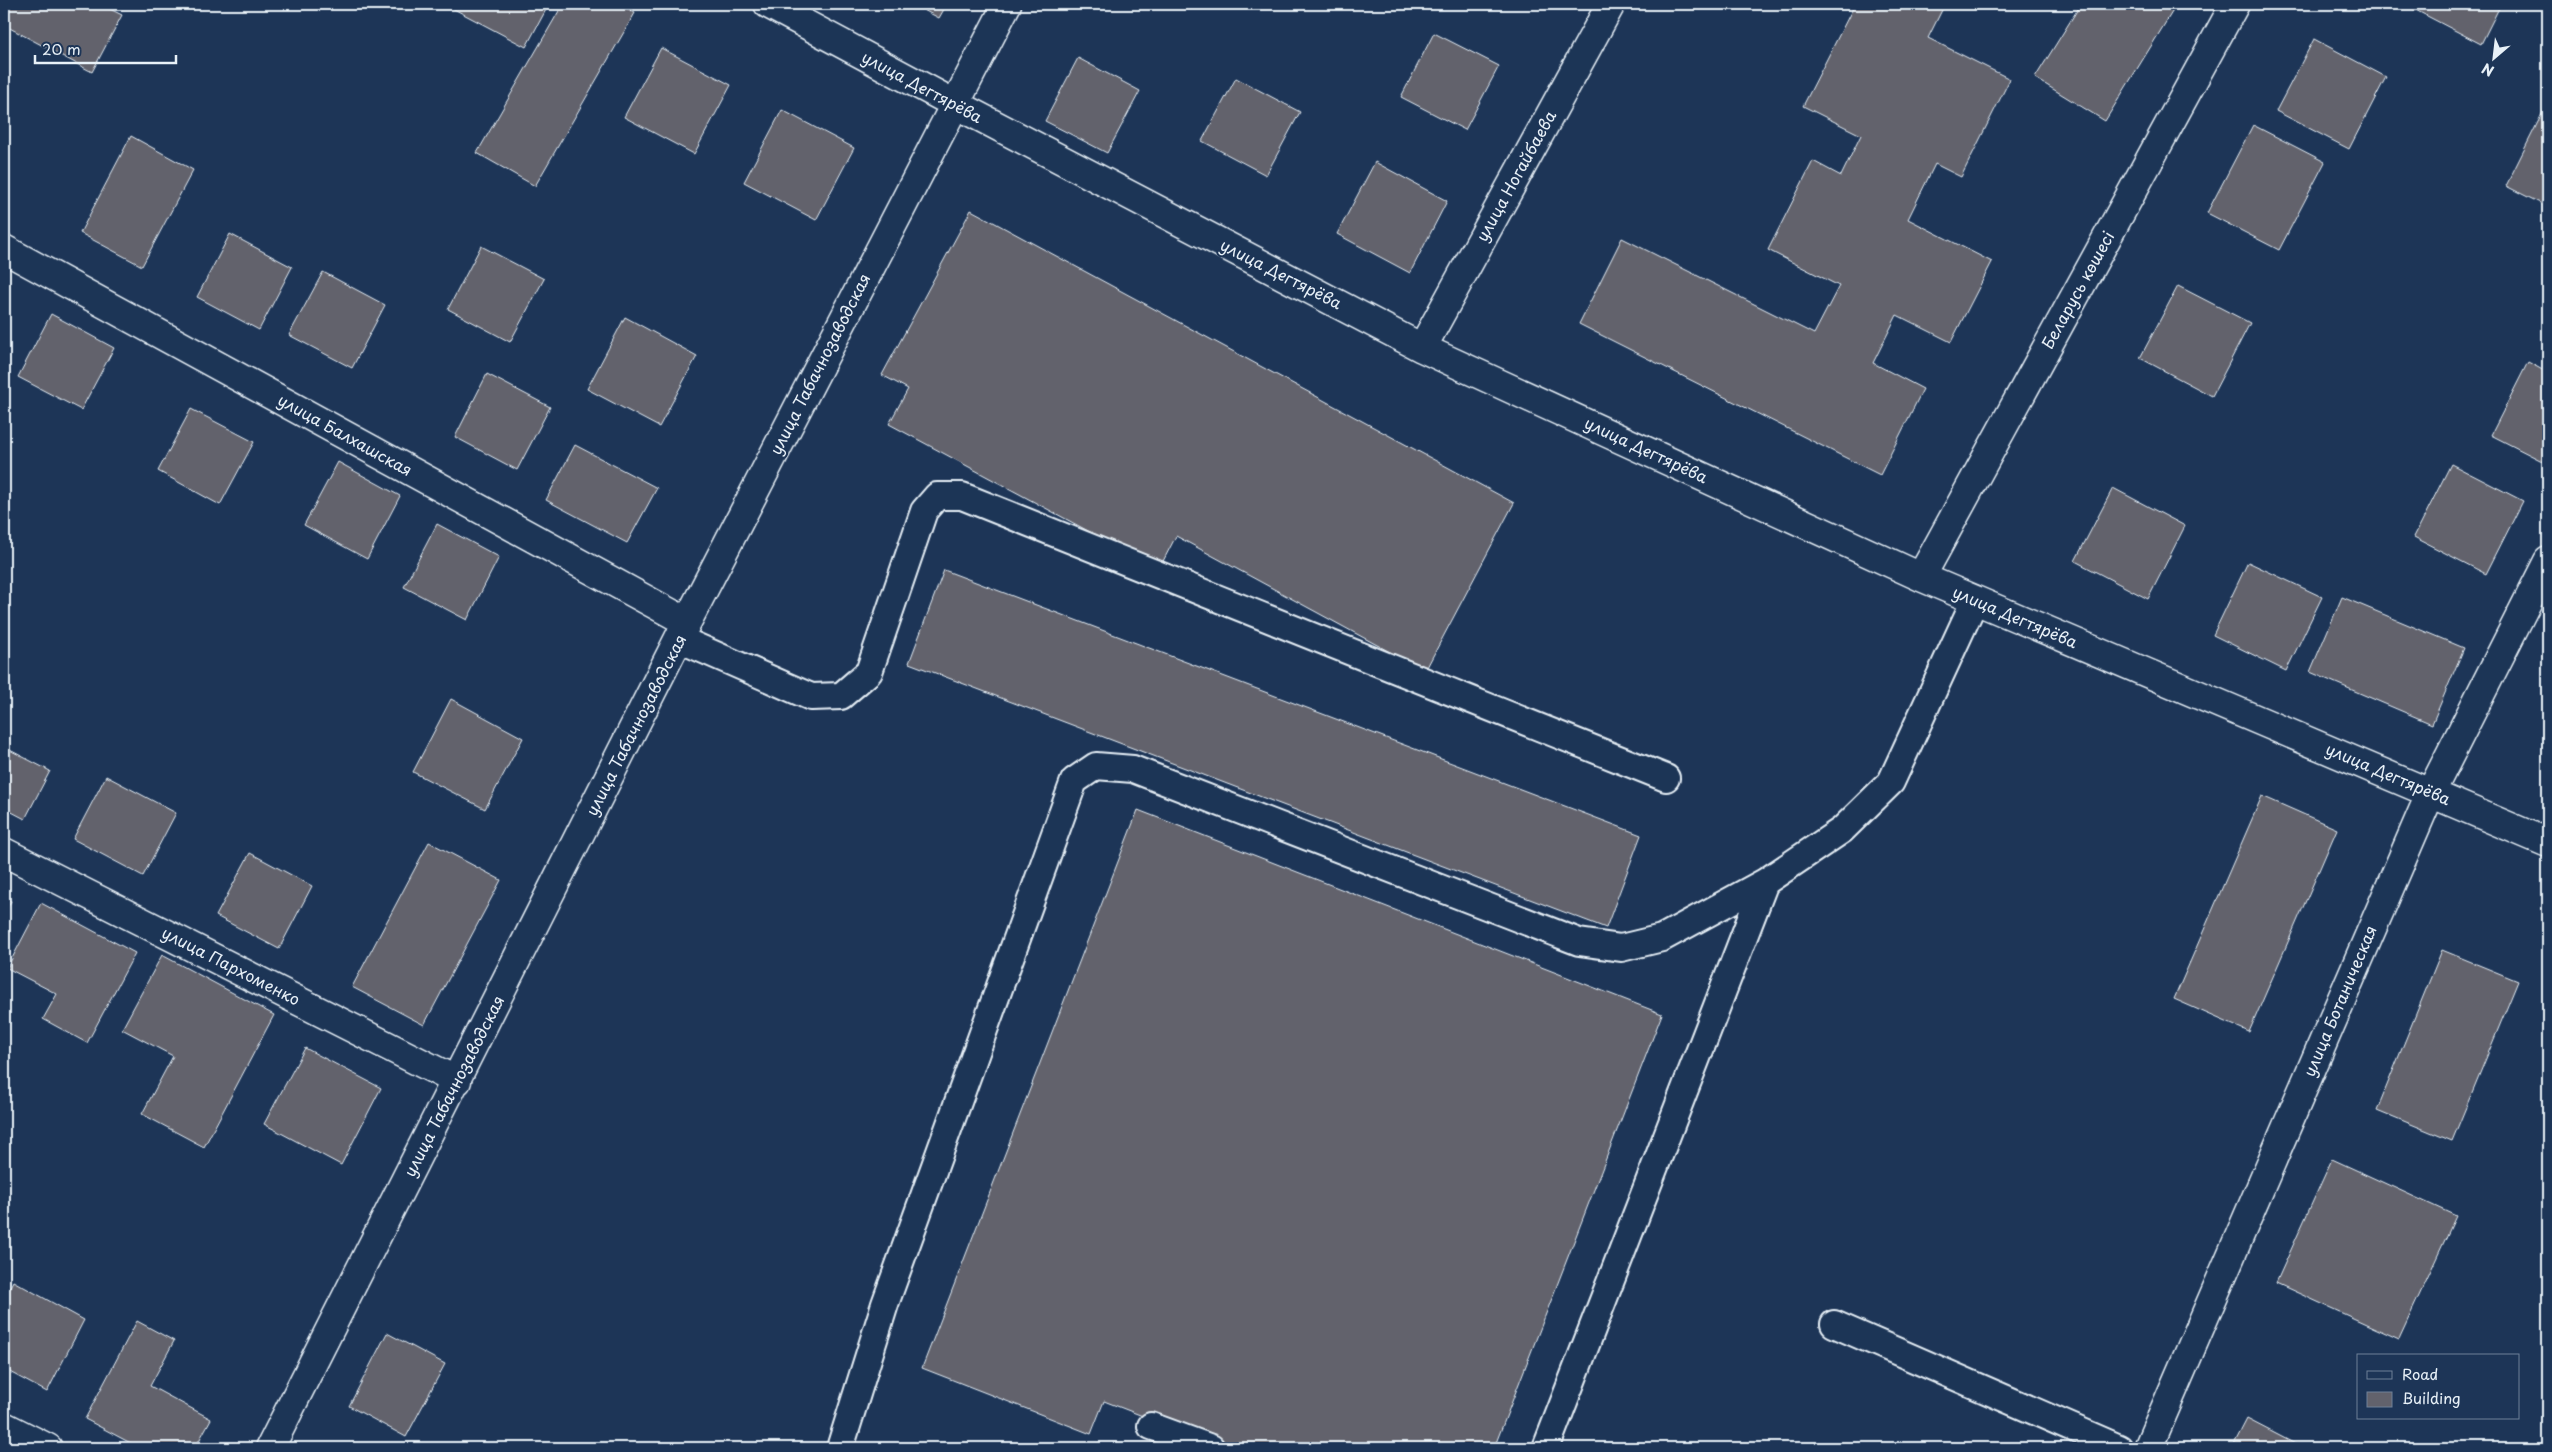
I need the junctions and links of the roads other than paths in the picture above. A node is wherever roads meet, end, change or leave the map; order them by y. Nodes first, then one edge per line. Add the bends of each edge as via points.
1 (768, 4) edge
2 (1007, 4) edge
3 (1611, 4) edge
4 (2235, 4) edge
5 (954, 104) junction
6 (4, 248) edge
7 (1422, 348) junction
8 (2548, 561) edge
9 (1921, 576) junction
10 (1975, 600) junction
11 (683, 630) junction
12 (1666, 778) dead end
13 (2430, 792) junction
14 (2548, 843) edge
15 (4, 852) edge
16 (1765, 882) junction
17 (457, 1081) junction
18 (1834, 1324) dead end
19 (4, 1426) edge
20 (1151, 1426) dead end
21 (48, 1448) edge
22 (270, 1448) edge
23 (840, 1448) edge
24 (1211, 1448) edge
25 (1546, 1448) edge
26 (2119, 1448) edge
27 (2148, 1448) edge

1 - 5 street, улица Дегтярёва
2 - 5 street, улица Табачнозаводская
3 - 7 street, улица Ногайбаева
4 - 9 street, Беларусь көшесі
5 - 7 street, улица Дегтярёва
5 - 11 street, улица Табачнозаводская
6 - 11 street, улица Балхашская
7 - 9 street, улица Дегтярёва
8 - 13 street, улица Ботаническая
9 - 10 street, улица Дегтярёва
10 - 13 street, улица Дегтярёва
10 - 16 lane via 1891,782 1842,830
11 - 12 lane via 811,697 842,696 869,672 924,511 937,496 962,496
11 - 17 street, улица Табачнозаводская
13 - 14 street, улица Дегтярёва
13 - 27 street, улица Ботаническая
15 - 17 street, улица Пархоменко
16 - 23 lane via 1662,938 1621,948 1579,942 1133,769 1096,766 1074,781 885,1304
16 - 25 lane
17 - 22 street, улица Табачнозаводская
18 - 26 lane
19 - 21 street
20 - 24 lane

